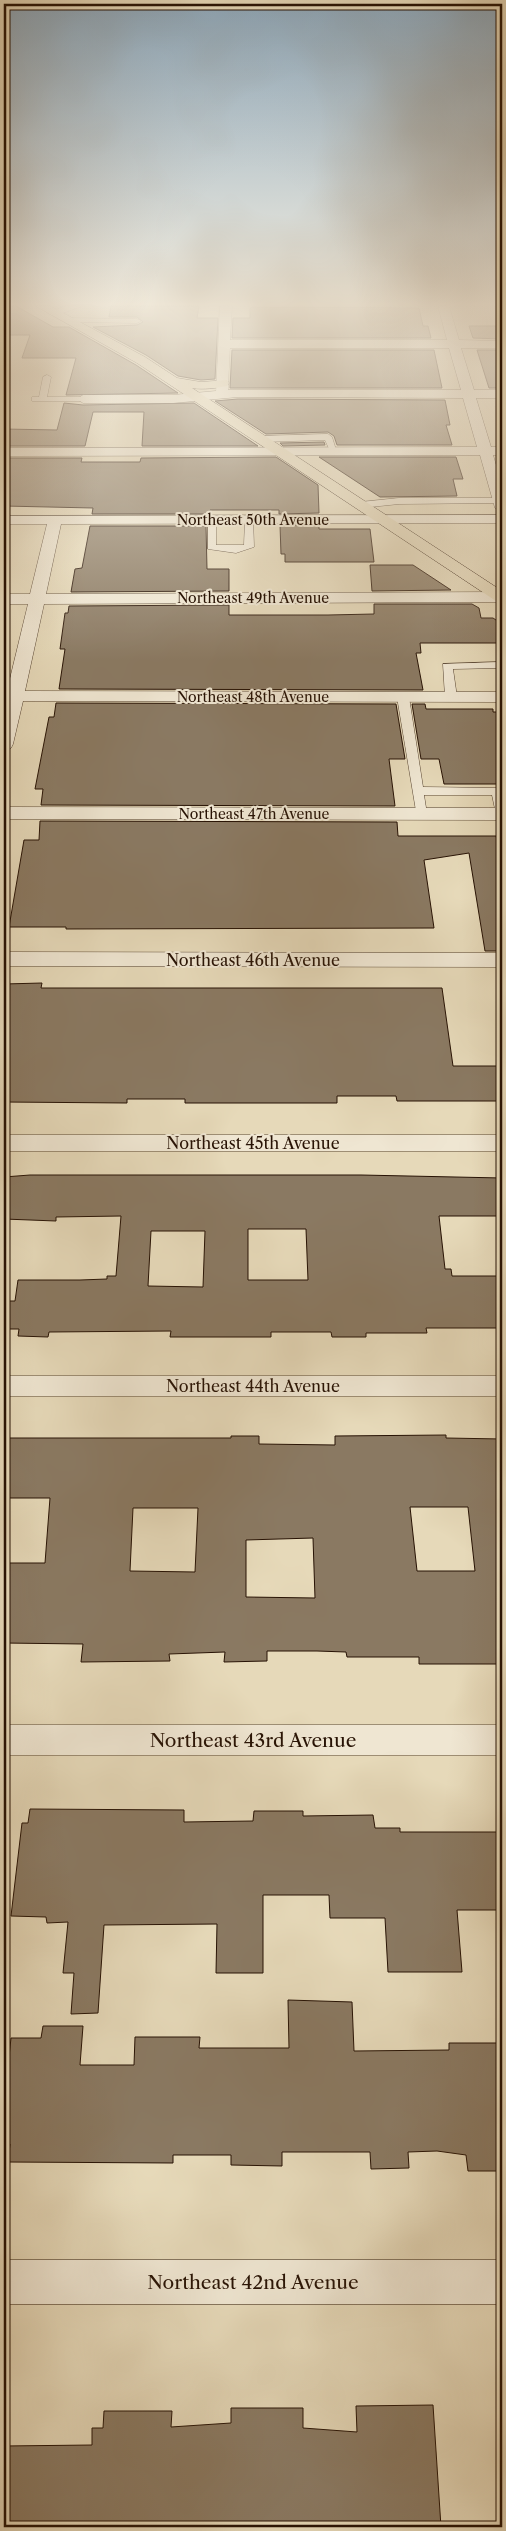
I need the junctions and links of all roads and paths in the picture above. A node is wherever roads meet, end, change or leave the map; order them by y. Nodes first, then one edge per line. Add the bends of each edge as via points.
1 (239, 424) edge
2 (476, 424) edge
3 (283, 428) dead end
4 (293, 437) junction
5 (262, 439) junction
6 (334, 451) junction
7 (484, 451) junction
8 (502, 451) edge
9 (4, 452) edge
10 (281, 452) junction
11 (361, 504) junction
12 (501, 505) edge
13 (502, 519) edge
14 (4, 520) edge
15 (54, 520) junction
16 (211, 520) junction
17 (250, 520) junction
18 (384, 520) junction
19 (502, 597) edge
20 (4, 599) edge
21 (36, 599) junction
22 (502, 665) edge
23 (9, 696) edge
24 (403, 697) junction
25 (451, 697) junction
26 (502, 698) edge
27 (4, 744) edge
28 (418, 791) junction
29 (4, 813) edge
30 (421, 814) junction
31 (502, 814) edge
32 (4, 960) edge
33 (502, 960) edge
34 (4, 1143) edge
35 (502, 1143) edge
36 (4, 1386) edge
37 (502, 1386) edge
38 (4, 1740) edge
39 (502, 1740) edge
40 (4, 2282) edge
41 (502, 2282) edge

1 - 5 main road
2 - 7 street
3 - 4 lane
4 - 5 lane
4 - 6 lane via 328,437
5 - 10 main road
6 - 7 street
6 - 10 street
7 - 8 street
7 - 12 street
9 - 10 street
10 - 11 main road
11 - 12 lane via 399,501
11 - 18 main road
13 - 18 street, Northeast 50th Avenue
14 - 15 street, Northeast 50th Avenue
15 - 16 street, Northeast 50th Avenue
15 - 21 street
16 - 17 street, Northeast 50th Avenue
16 - 17 lane via 213,548 243,549 249,547
17 - 18 street, Northeast 50th Avenue
18 - 19 main road
19 - 21 street, Northeast 49th Avenue
20 - 21 street, Northeast 49th Avenue
21 - 23 street
22 - 25 lane via 447,666
23 - 24 street, Northeast 48th Avenue
23 - 27 street
24 - 25 street, Northeast 48th Avenue
24 - 28 lane
25 - 26 street, Northeast 48th Avenue
28 - 30 lane
28 - 31 lane via 497,791
29 - 30 street, Northeast 47th Avenue
30 - 31 street, Northeast 47th Avenue
32 - 33 street, Northeast 46th Avenue
34 - 35 street, Northeast 45th Avenue
36 - 37 street, Northeast 44th Avenue
38 - 39 street, Northeast 43rd Avenue
40 - 41 street, Northeast 42nd Avenue

